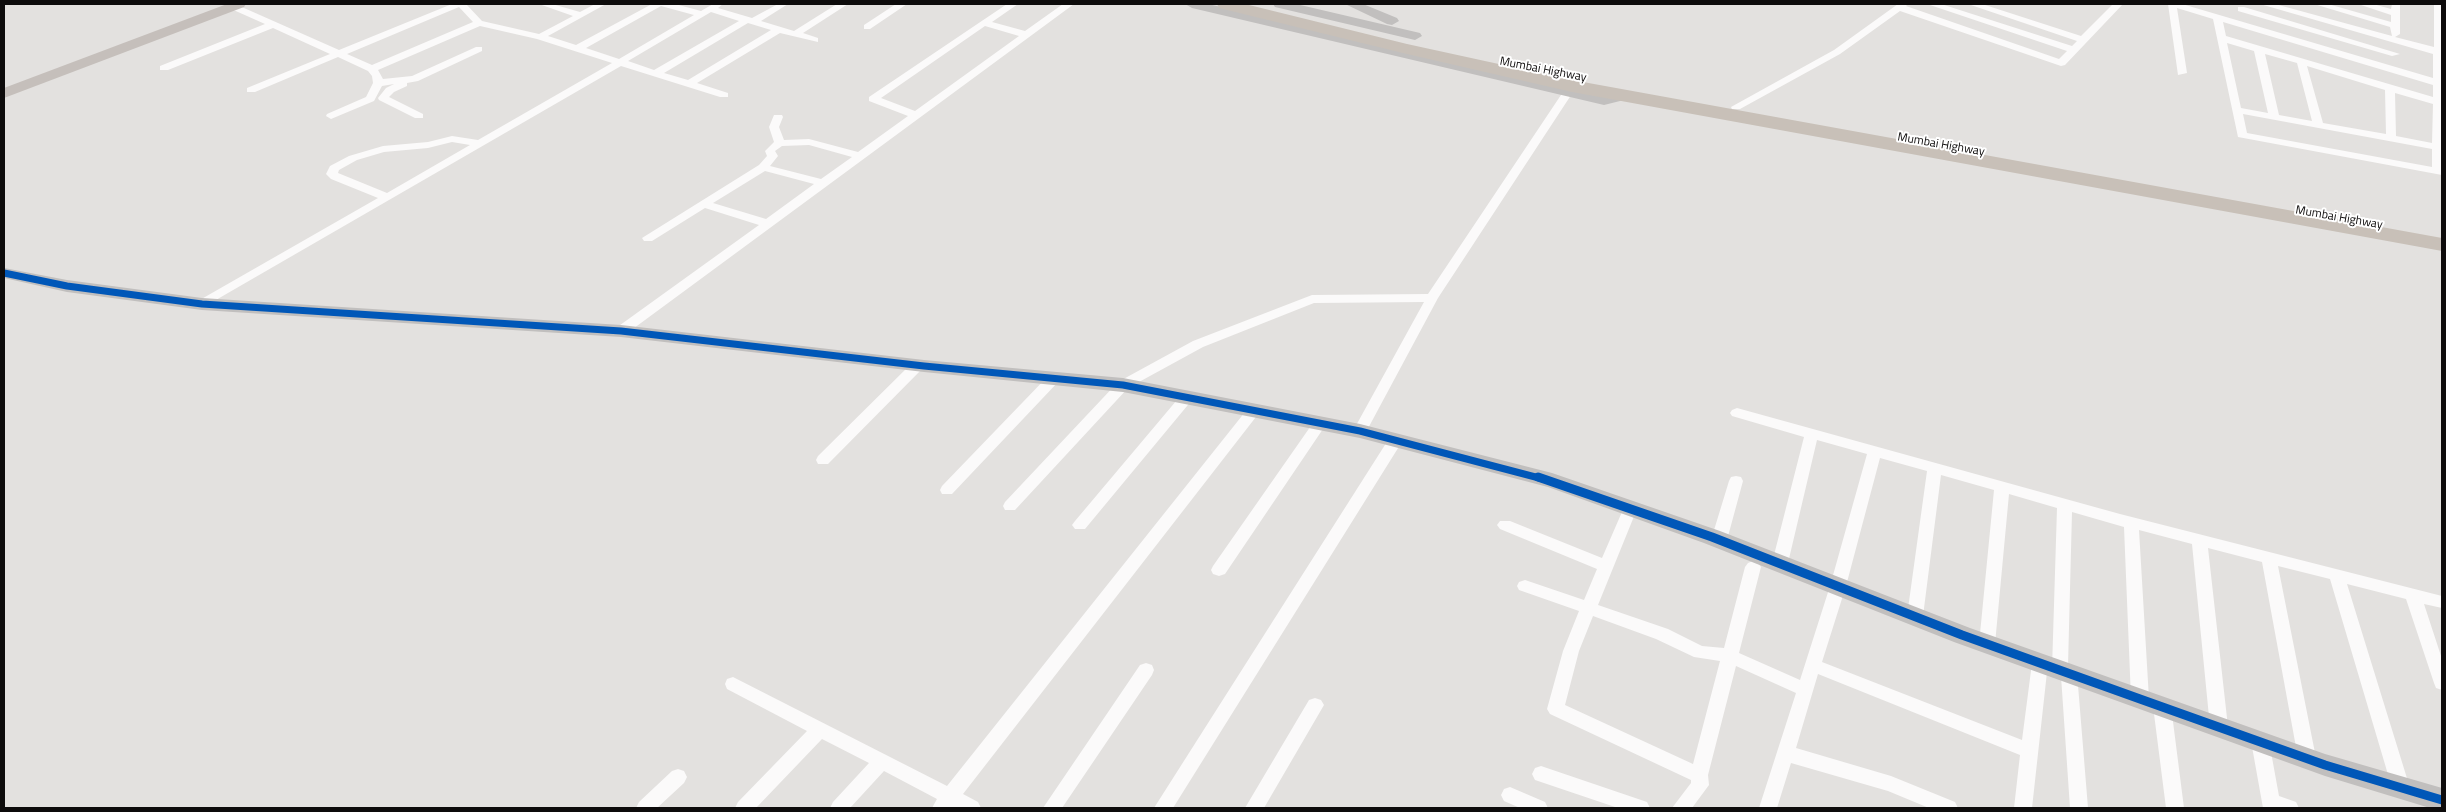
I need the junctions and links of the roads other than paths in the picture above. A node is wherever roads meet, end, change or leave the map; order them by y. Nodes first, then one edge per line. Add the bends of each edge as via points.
1 (460, 4) edge
2 (543, 4) edge
3 (602, 4) edge
4 (658, 4) edge
5 (665, 4) edge
6 (784, 4) edge
7 (843, 4) edge
8 (902, 4) edge
9 (1013, 4) edge
10 (1069, 4) edge
11 (1192, 4) edge
12 (1225, 4) edge
13 (1257, 4) edge
14 (1280, 4) edge
15 (1352, 4) edge
16 (1932, 4) edge
17 (1973, 4) edge
18 (2003, 4) edge
19 (2115, 4) edge
20 (2172, 4) edge
21 (2266, 4) edge
22 (2319, 4) edge
23 (2363, 4) edge
24 (2439, 4) edge
25 (236, 5) edge
26 (1902, 6) edge
27 (2192, 6) edge
28 (2244, 7) edge
29 (710, 9) edge
30 (2396, 9) edge
31 (1994, 11) junction
32 (581, 15) junction
33 (2217, 17) junction
34 (750, 20) junction
35 (2230, 21) junction
36 (479, 23) junction
37 (984, 23) junction
38 (274, 24) junction
39 (2396, 26) junction
40 (866, 27) dead end
41 (778, 30) junction
42 (795, 34) junction
43 (1024, 34) junction
44 (540, 37) junction
45 (2221, 38) junction
46 (815, 40) dead end
47 (2083, 40) junction
48 (2395, 41) junction
49 (1409, 45) junction
50 (2440, 46) edge
51 (479, 49) dead end
52 (577, 49) junction
53 (2260, 49) junction
54 (2073, 50) junction
55 (337, 53) junction
56 (2395, 54) junction
57 (2300, 61) junction
58 (620, 62) junction
59 (164, 68) dead end
60 (372, 69) junction
61 (2394, 70) junction
62 (656, 73) junction
63 (2182, 73) dead end
64 (414, 79) junction
65 (2440, 83) edge
66 (378, 84) junction
67 (689, 84) junction
68 (2390, 88) junction
69 (1570, 89) junction
70 (251, 90) dead end
71 (4, 93) edge
72 (724, 95) dead end
73 (2438, 102) junction
74 (1736, 107) junction
75 (2237, 110) junction
76 (915, 115) junction
77 (331, 116) dead end
78 (419, 116) dead end
79 (778, 116) dead end
80 (2274, 117) junction
81 (2318, 125) junction
82 (2391, 138) junction
83 (780, 143) junction
84 (480, 144) junction
85 (2438, 147) junction
86 (859, 156) junction
87 (763, 167) junction
88 (2440, 172) edge
89 (822, 183) junction
90 (386, 197) junction
91 (704, 204) junction
92 (766, 223) junction
93 (2442, 235) edge
94 (648, 238) dead end
95 (2442, 245) edge
96 (4, 273) edge
97 (1432, 298) junction
98 (202, 304) junction
99 (621, 332) junction
100 (917, 366) junction
101 (1054, 378) junction
102 (1124, 385) junction
103 (1187, 397) junction
104 (1254, 410) junction
105 (1737, 413) dead end
106 (1320, 423) junction
107 (1360, 432) junction
108 (1812, 434) junction
109 (1395, 442) junction
110 (1875, 452) junction
111 (823, 460) dead end
112 (1935, 468) junction
113 (1736, 481) dead end
114 (2002, 487) junction
115 (947, 490) dead end
116 (2065, 505) junction
117 (1010, 506) dead end
118 (1630, 509) junction
119 (2131, 523) junction
120 (1080, 525) dead end
121 (1504, 526) dead end
122 (1719, 540) junction
123 (2199, 540) junction
124 (2269, 558) junction
125 (1780, 564) junction
126 (1606, 566) junction
127 (1753, 567) dead end
128 (1219, 570) dead end
129 (2336, 575) junction
130 (1525, 586) dead end
131 (1838, 586) junction
132 (2413, 595) junction
133 (2442, 602) edge
134 (1589, 608) junction
135 (1915, 616) junction
136 (1987, 644) junction
137 (1730, 656) junction
138 (1813, 665) junction
139 (2056, 668) junction
140 (1146, 670) dead end
141 (2442, 683) edge
142 (733, 684) dead end
143 (1805, 690) junction
144 (2140, 698) junction
145 (1315, 705) dead end
146 (2162, 706) junction
147 (2219, 727) junction
148 (820, 729) junction
149 (2260, 741) junction
150 (2030, 751) junction
151 (1786, 753) junction
152 (2307, 758) junction
153 (882, 761) junction
154 (1541, 774) dead end
155 (1699, 775) junction
156 (678, 777) dead end
157 (2401, 788) junction
158 (1510, 795) dead end
159 (2442, 800) edge
160 (946, 803) edge
161 (2272, 805) edge
162 (646, 808) edge
163 (744, 808) edge
164 (839, 808) edge
165 (972, 808) edge
166 (1052, 808) edge
167 (1163, 808) edge
168 (1254, 808) edge
169 (1539, 808) edge
170 (1641, 808) edge
171 (1681, 808) edge
172 (1768, 808) edge
173 (1949, 808) edge
174 (2023, 808) edge
175 (2079, 808) edge
176 (2175, 808) edge
177 (2290, 808) edge

1 - 36 street
1 - 55 street
2 - 32 street
3 - 32 street
4 - 52 street
5 - 29 street
6 - 34 street
7 - 42 street
8 - 40 street
9 - 37 street
10 - 43 street
11 - 49 street
12 - 49 highway
13 - 49 highway via 1383,34
14 - 49 street
15 - 49 street via 1412,30
16 - 54 street
17 - 31 street
18 - 31 street
19 - 47 street
20 - 27 street
20 - 63 street
21 - 48 street
22 - 39 street
23 - 30 street
24 - 50 street
25 - 38 street
25 - 71 main road
26 - 54 street via 2061,63
26 - 74 street via 1837,52
27 - 33 street
28 - 35 street
28 - 56 street
29 - 34 street
29 - 58 street
30 - 39 street
31 - 47 street
32 - 44 street
33 - 35 street
33 - 45 street
34 - 41 street
34 - 62 street
35 - 61 street
36 - 44 street
36 - 60 street
37 - 43 street
37 - 76 street via 873,99
38 - 55 street
38 - 59 street
39 - 48 street
41 - 42 street
41 - 67 street
42 - 46 street
43 - 76 street
44 - 52 street
45 - 53 street
45 - 75 street
47 - 54 street
48 - 50 street
48 - 56 street
49 - 69 highway
49 - 74 highway, Mumbai Highway via 1440,48 1516,66
50 - 65 street
51 - 64 street
52 - 58 street
53 - 57 street
53 - 80 street
55 - 60 street
55 - 70 street
56 - 61 street
57 - 68 street
57 - 81 street
58 - 62 street
58 - 84 street
60 - 66 street
61 - 65 street
62 - 67 street
64 - 66 street
64 - 78 street via 390,90 382,98
65 - 73 street
66 - 77 street via 370,99
67 - 72 street
68 - 73 street
68 - 82 street
69 - 95 highway
69 - 97 street
73 - 85 street
74 - 93 highway, Mumbai Highway
75 - 80 street
75 - 88 street via 2242,135
76 - 86 street
79 - 83 street via 774,127
80 - 81 street
81 - 82 street
82 - 85 street
83 - 86 street via 809,142
83 - 87 street via 772,148 772,156
84 - 90 street
84 - 90 street via 452,139 383,149 334,168 332,174 335,177
85 - 88 street
86 - 89 street
87 - 89 street
87 - 91 street
89 - 92 street
90 - 98 street
91 - 92 street
91 - 94 street
92 - 99 street
96 - 98 street via 67,286
97 - 102 street via 1312,300 1198,344
97 - 107 street
98 - 99 street
99 - 100 street
100 - 101 street
100 - 111 street
101 - 102 street
101 - 115 street
102 - 103 street
102 - 117 street
103 - 104 street
103 - 120 street
104 - 106 street
104 - 160 street
105 - 108 street
106 - 107 street
106 - 128 street
107 - 109 street
108 - 110 street
108 - 125 street
109 - 118 street via 1552,481
109 - 167 street
110 - 112 street
110 - 131 street
112 - 114 street
112 - 135 street
113 - 122 street
114 - 116 street
114 - 136 street
116 - 119 street
116 - 139 street
118 - 122 street
118 - 126 street
119 - 123 street
119 - 144 street
121 - 126 street
122 - 125 street
123 - 124 street
123 - 147 street
124 - 129 street
124 - 152 street
125 - 131 street
126 - 134 street
127 - 137 street
129 - 132 street
129 - 157 street
130 - 134 street
131 - 135 street
131 - 138 street
132 - 133 street
132 - 141 street
134 - 137 street via 1662,634 1700,652
134 - 155 street via 1571,651 1556,709
135 - 136 street
136 - 139 street
137 - 143 street
137 - 155 street
138 - 143 street
138 - 150 street
139 - 144 street
139 - 150 street
139 - 175 street
140 - 166 street
142 - 148 street
143 - 151 street
144 - 146 street
145 - 168 street
146 - 147 street
146 - 176 street
147 - 149 street
148 - 153 street
148 - 163 street
149 - 152 street
149 - 161 street
150 - 174 street
151 - 172 street
151 - 173 street via 1891,784
152 - 157 street
153 - 160 street
153 - 164 street
154 - 170 street
155 - 171 street via 1700,785
156 - 162 street
157 - 159 street
158 - 169 street
160 - 165 street
161 - 177 street

